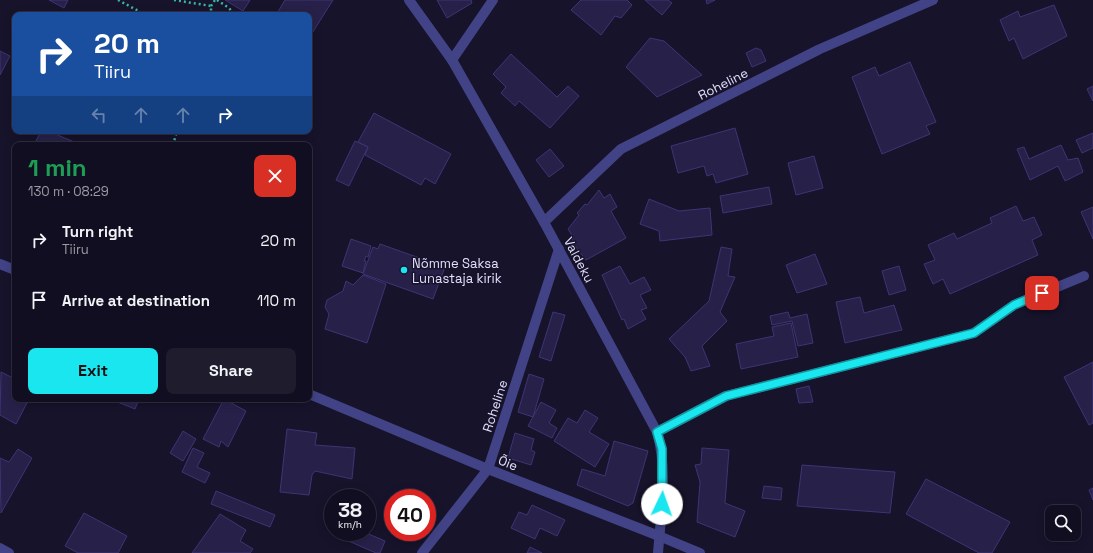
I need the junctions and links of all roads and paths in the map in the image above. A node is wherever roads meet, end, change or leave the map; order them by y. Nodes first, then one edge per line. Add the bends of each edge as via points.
1 (118, 0) edge
2 (174, 0) edge
3 (216, 0) edge
4 (409, 0) edge
5 (493, 0) edge
6 (933, 0) edge
7 (212, 5) junction
8 (140, 12) edge
9 (211, 12) edge
10 (232, 12) edge
11 (452, 60) junction
12 (544, 222) junction
13 (559, 249) junction
14 (0, 264) edge
15 (12, 269) edge
16 (1084, 276) dead end
17 (312, 395) edge
18 (657, 432) junction
19 (488, 469) junction
20 (659, 536) junction
21 (0, 548) edge
22 (9, 553) edge
23 (422, 553) edge
24 (658, 553) edge
25 (700, 553) edge

1 - 8 path
2 - 7 path
3 - 7 path
3 - 10 path
4 - 11 street, Valdeku
5 - 11 street
6 - 12 street, Roheline via 820,49 621,149
7 - 9 path
11 - 12 street, Valdeku
12 - 13 street, Valdeku
13 - 18 street, Valdeku
13 - 19 street, Roheline
14 - 15 street
16 - 18 street via 1014,305 974,333 726,396
17 - 19 street, Õie
18 - 20 street, Valdeku via 662,449 663,488
19 - 20 street, Õie
19 - 23 street, Roheline
20 - 24 street, Valdeku
20 - 25 street, Õie
21 - 22 street

